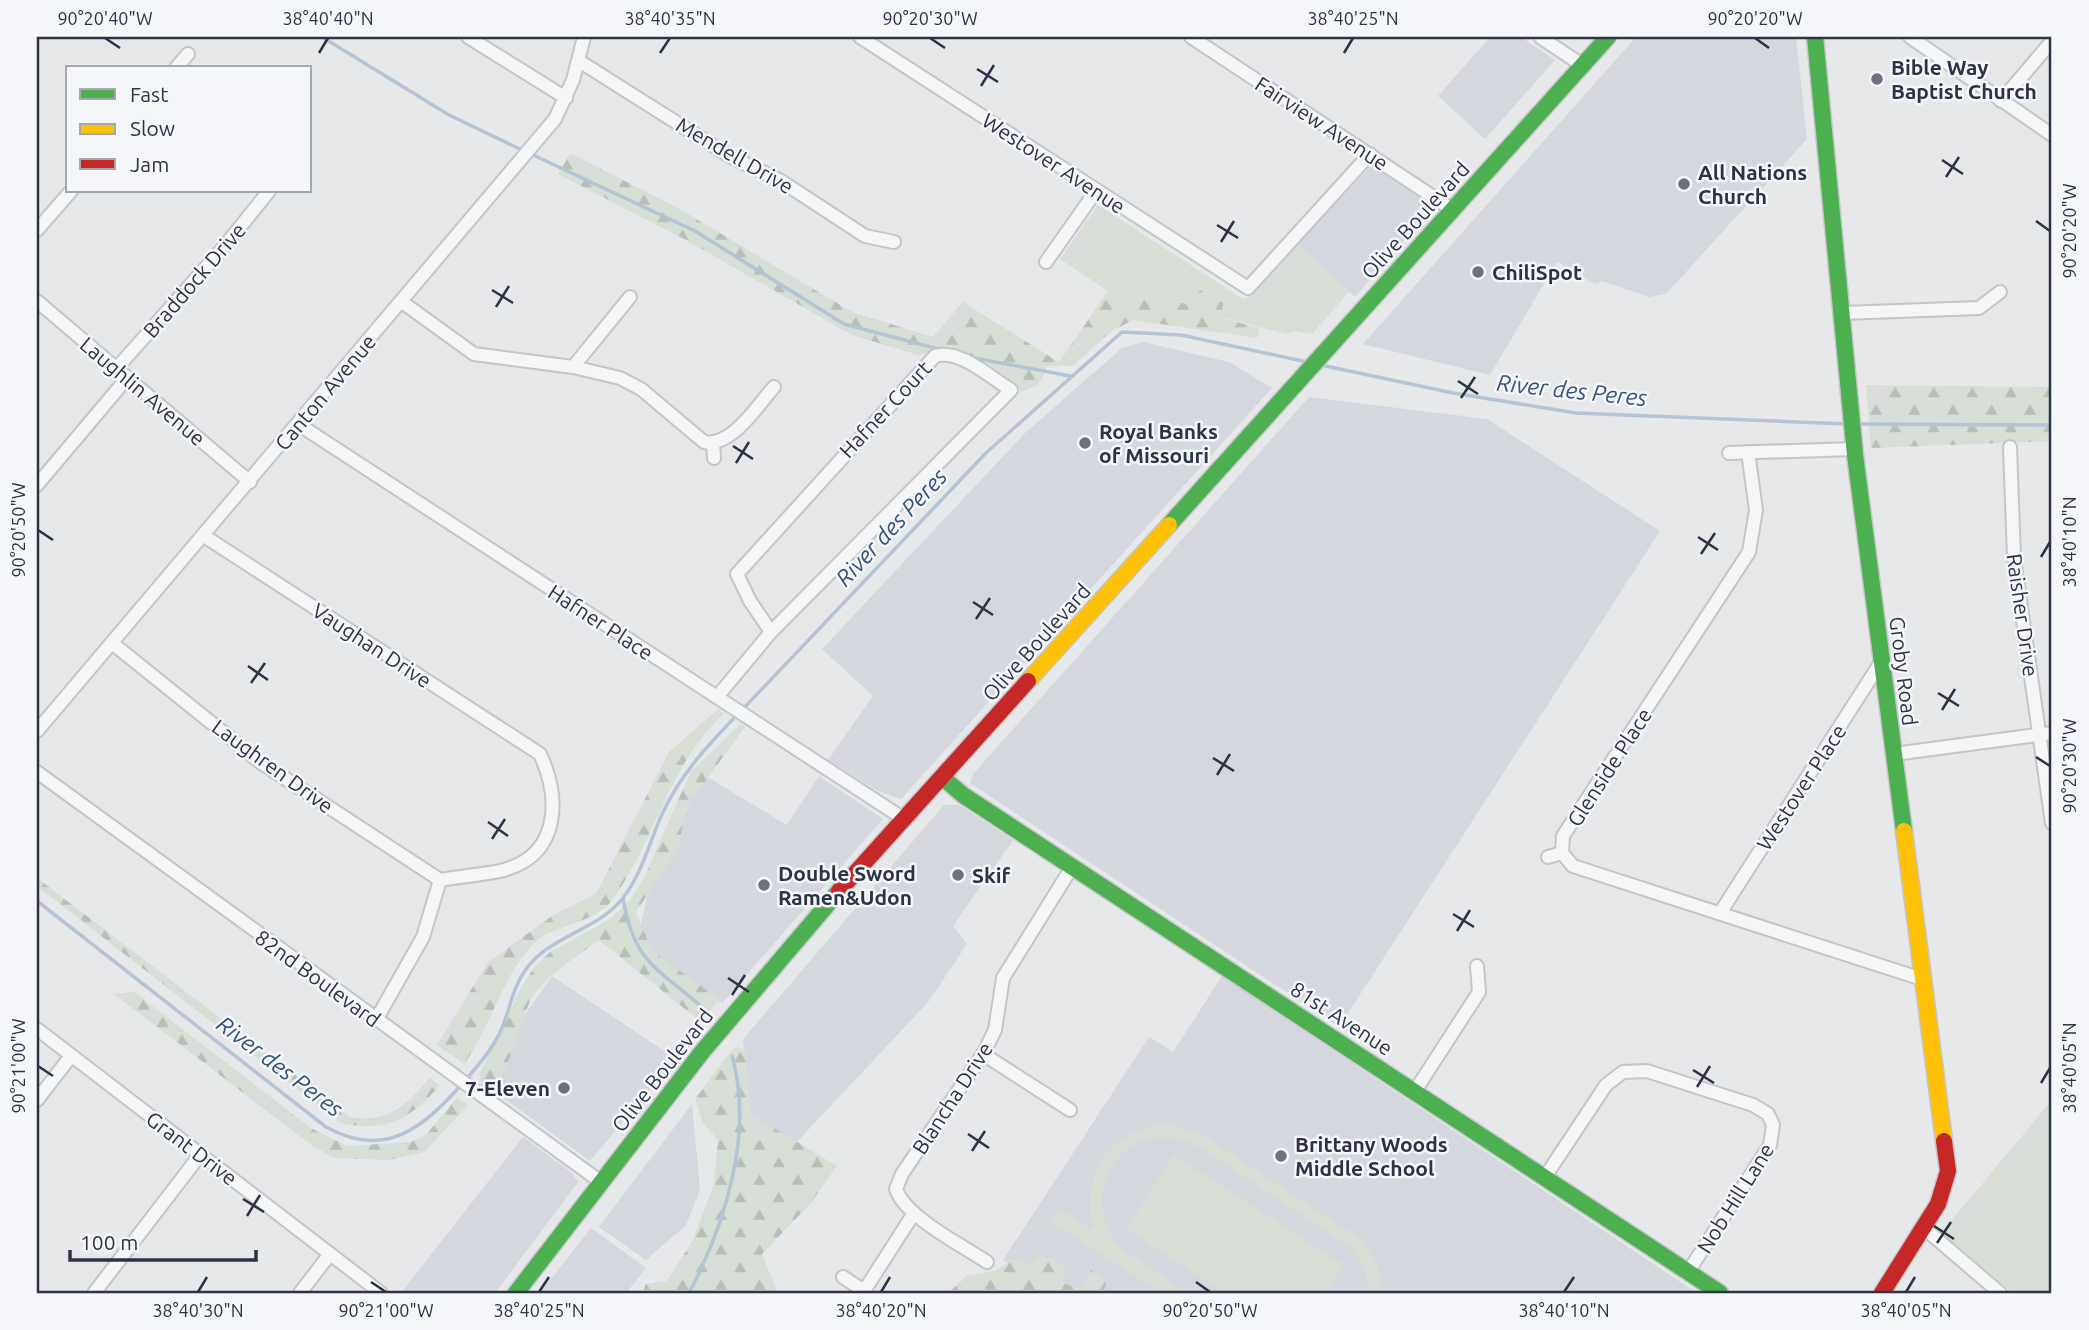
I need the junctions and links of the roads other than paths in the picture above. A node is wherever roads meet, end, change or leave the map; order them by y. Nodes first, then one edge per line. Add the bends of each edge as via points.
1 (468, 37) edge
2 (584, 37) edge
3 (860, 37) edge
4 (1191, 37) edge
5 (1540, 37) edge
6 (1608, 37) edge
7 (1816, 37) edge
8 (1910, 37) edge
9 (2052, 41) edge
10 (188, 54) dead end
11 (579, 61) junction
12 (1582, 65) junction
13 (178, 66) edge
14 (566, 98) junction
15 (2001, 101) junction
16 (2052, 135) edge
17 (1370, 154) junction
18 (1096, 191) junction
19 (70, 192) edge
20 (268, 192) edge
21 (1452, 209) junction
22 (37, 230) edge
23 (894, 242) dead end
24 (1046, 262) dead end
25 (2000, 292) dead end
26 (630, 297) dead end
27 (37, 301) edge
28 (401, 302) junction
29 (1843, 313) junction
30 (117, 368) junction
31 (573, 368) junction
32 (128, 377) junction
33 (774, 387) dead end
34 (298, 424) junction
35 (713, 443) junction
36 (1854, 444) junction
37 (2010, 447) dead end
38 (1748, 452) junction
39 (1729, 453) dead end
40 (714, 458) dead end
41 (250, 482) junction
42 (37, 485) edge
43 (204, 536) junction
44 (771, 632) junction
45 (112, 643) junction
46 (1881, 662) junction
47 (721, 699) junction
48 (37, 731) edge
49 (2046, 735) edge
50 (1894, 754) junction
51 (37, 772) edge
52 (942, 777) junction
53 (904, 819) junction
54 (2052, 823) edge
55 (1562, 853) junction
56 (1548, 857) dead end
57 (1072, 867) junction
58 (440, 880) junction
59 (1720, 913) junction
60 (1477, 966) dead end
61 (1922, 979) junction
62 (376, 1020) junction
63 (37, 1029) edge
64 (983, 1054) junction
65 (71, 1056) junction
66 (1415, 1091) junction
67 (37, 1100) edge
68 (1070, 1110) dead end
69 (200, 1155) junction
70 (1545, 1177) junction
71 (601, 1182) junction
72 (914, 1213) junction
73 (1924, 1228) junction
74 (330, 1254) junction
75 (987, 1262) dead end
76 (1688, 1272) junction
77 (843, 1277) dead end
78 (94, 1293) edge
79 (300, 1293) edge
80 (381, 1293) edge
81 (516, 1293) edge
82 (1720, 1293) edge
83 (1882, 1293) edge
84 (2000, 1293) edge

1 - 14 street
2 - 11 street, Canton Avenue
3 - 18 street, Westover Avenue
4 - 17 street, Fairview Avenue
5 - 12 street
6 - 12 street, Olive Boulevard
7 - 29 street, Groby Road
8 - 15 street
9 - 15 street
10 - 13 street
11 - 14 street, Canton Avenue
11 - 23 street, Mendell Drive via 865,236
12 - 21 street, Olive Boulevard
14 - 28 street, Canton Avenue via 541,136
15 - 16 street
17 - 18 street, Westover Avenue via 1248,288
17 - 21 street, Fairview Avenue
18 - 24 street
19 - 22 street
20 - 30 street, Braddock Drive
21 - 52 street, Olive Boulevard
25 - 29 street via 1979,308
26 - 31 street
27 - 30 street, Laughlin Avenue
28 - 31 street via 474,354
28 - 34 street, Canton Avenue
29 - 36 street, Groby Road
30 - 32 street, Laughlin Avenue
31 - 35 street via 620,378 641,389 695,436
32 - 41 street, Laughlin Avenue
32 - 42 street
33 - 35 street via 730,435
34 - 41 street, Canton Avenue
34 - 47 street, Hafner Place
35 - 40 street
36 - 38 street
36 - 46 street, Groby Road
37 - 49 street, Raisher Drive via 2014,558
38 - 39 street
38 - 55 street, Glenside Place via 1756,510 1749,552 1563,836
41 - 43 street, Canton Avenue
43 - 45 street, Canton Avenue
43 - 58 street, Vaughan Drive via 540,754 555,805 544,839 530,855 504,870
44 - 44 street, Hafner Court via 737,574 934,355 959,358 1011,390
44 - 47 street, Hafner Court
45 - 48 street, Canton Avenue
45 - 58 street, Laughren Drive via 260,762
46 - 50 street, Groby Road
46 - 59 street, Westover Place
47 - 53 street, Hafner Place
49 - 50 street
49 - 54 street, Raisher Drive
50 - 61 street, Groby Road
51 - 62 street, 82nd Boulevard
52 - 53 street, Olive Boulevard
52 - 57 street, 81st Avenue via 963,796
53 - 71 street, Olive Boulevard via 793,943
55 - 56 street
55 - 59 street, Glenside Place via 1573,866
57 - 64 street, Blancha Drive via 1003,978 995,1030
57 - 66 street, 81st Avenue
58 - 62 street via 423,937
59 - 61 street, Glenside Place
60 - 66 street via 1479,992
61 - 73 street, Groby Road via 1948,1171 1945,1189
62 - 71 street, 82nd Boulevard
63 - 65 street, Grant Drive
64 - 68 street
64 - 72 street, Blancha Drive via 902,1174 896,1189
65 - 67 street
65 - 69 street, Grant Drive
66 - 70 street, 81st Avenue
69 - 74 street, Grant Drive
69 - 78 street
70 - 76 street, 81st Avenue
70 - 76 street, Nob Hill Lane via 1606,1086 1623,1072 1647,1071 1761,1109 1773,1125 1770,1145
71 - 81 street, Olive Boulevard
72 - 75 street
72 - 77 street via 864,1291
73 - 83 street, Groby Road
73 - 84 street
74 - 79 street
74 - 80 street, Grant Drive
76 - 82 street, 81st Avenue

